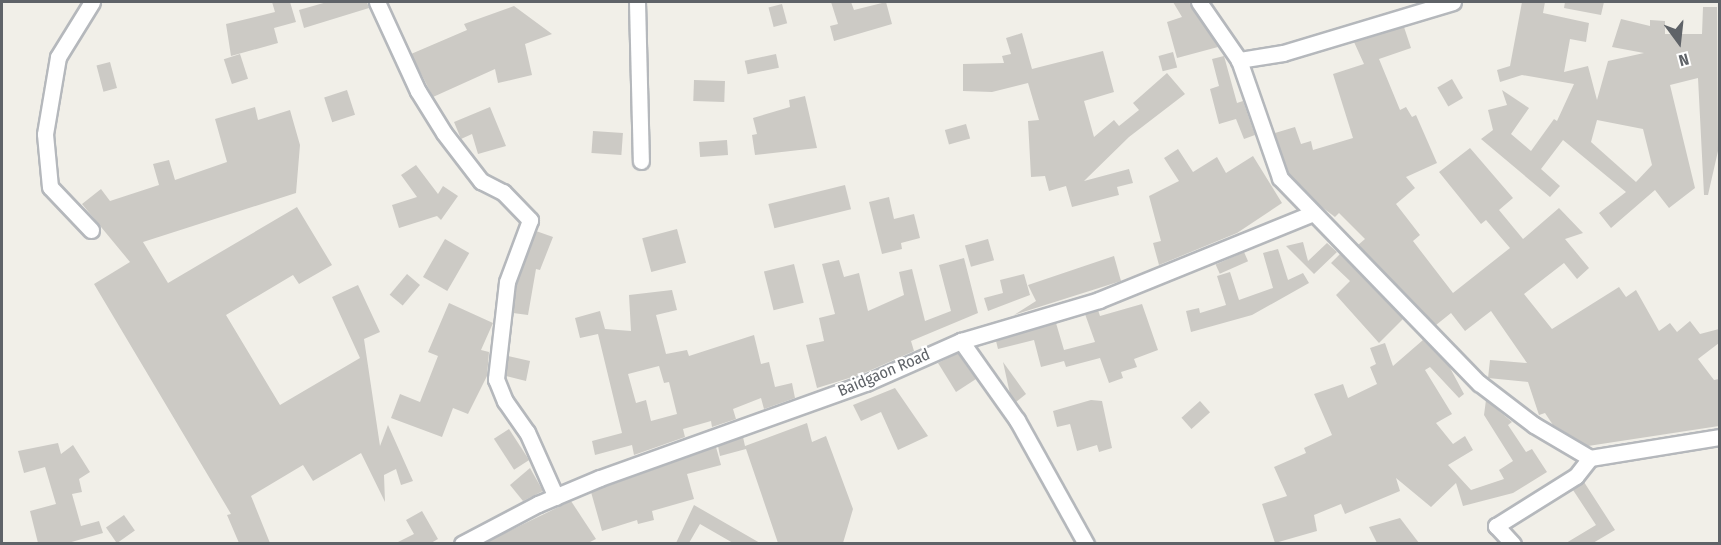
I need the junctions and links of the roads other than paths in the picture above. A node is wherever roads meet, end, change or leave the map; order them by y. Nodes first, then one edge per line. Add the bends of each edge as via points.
1 (92, 2) edge
2 (377, 2) edge
3 (637, 2) edge
4 (1199, 2) edge
5 (1453, 2) edge
6 (1239, 60) junction
7 (641, 161) dead end
8 (1311, 214) junction
9 (92, 230) dead end
10 (961, 341) junction
11 (1719, 437) edge
12 (1590, 458) junction
13 (556, 497) junction
14 (462, 543) edge
15 (1086, 543) edge
16 (1512, 543) edge

1 - 9 street via 58,57 45,134 50,187
2 - 13 street via 418,91 444,133 481,180 503,192 530,220 507,282 496,379 505,401 527,432
3 - 7 street
4 - 6 street
5 - 6 street via 1283,53
6 - 8 street via 1280,178
8 - 10 street, Baidgaon Road via 1099,300
8 - 12 street via 1387,286 1479,383 1534,425
10 - 13 street, Baidgaon Road via 866,383
10 - 15 street via 1017,420
11 - 12 street
12 - 16 street via 1576,476 1496,526
13 - 14 street, Baidgaon Road

